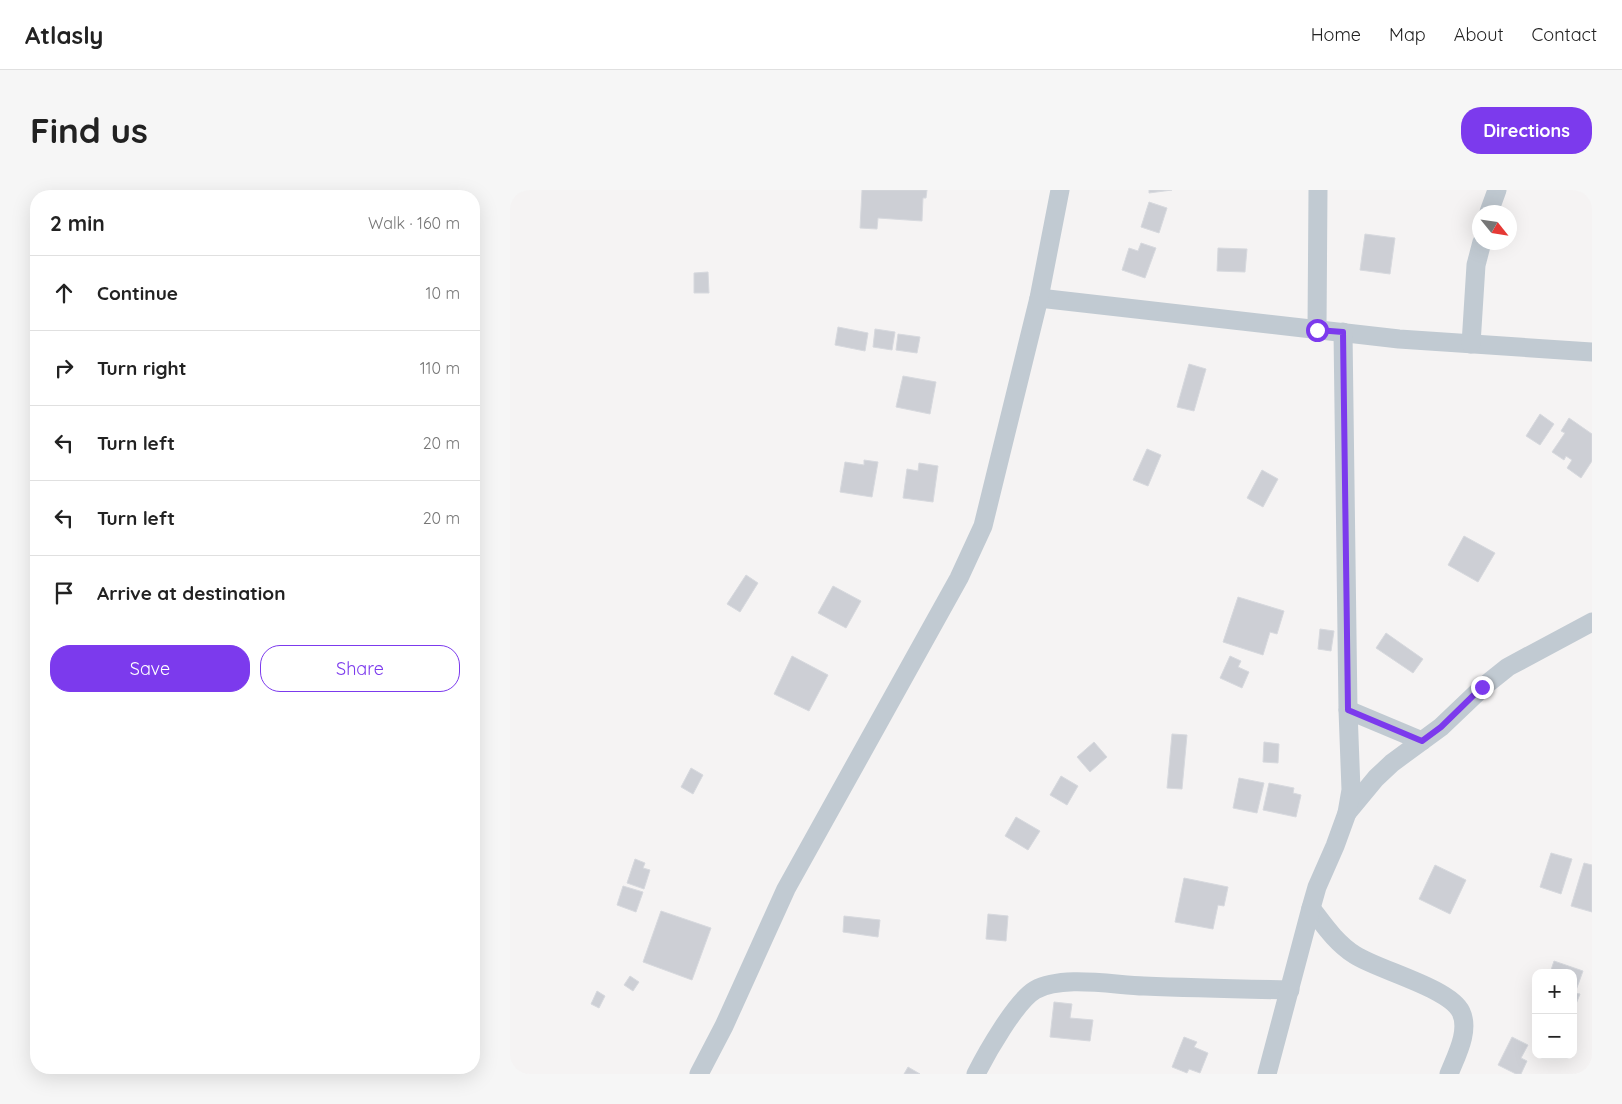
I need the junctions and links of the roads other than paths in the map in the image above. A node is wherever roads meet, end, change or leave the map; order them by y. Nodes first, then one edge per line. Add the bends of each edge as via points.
1 (1060, 190) edge
2 (1318, 190) edge
3 (1497, 190) edge
4 (1492, 205) edge
5 (1480, 250) edge
6 (1040, 298) junction
7 (1317, 330) junction
8 (1343, 332) junction
9 (1471, 344) junction
10 (1592, 352) edge
11 (1592, 622) edge
12 (1348, 710) junction
13 (1422, 741) junction
14 (1347, 813) junction
15 (1311, 908) junction
16 (1290, 990) junction
17 (699, 1074) edge
18 (976, 1074) edge
19 (1267, 1074) edge
20 (1449, 1074) edge

1 - 6 street
2 - 7 street
3 - 4 street
5 - 9 street
6 - 7 street
6 - 17 street via 983,526 959,578 786,889
7 - 8 street
8 - 9 street
8 - 12 street
9 - 10 street
11 - 13 street via 1508,667
12 - 13 street
12 - 14 street via 1351,790
13 - 14 street via 1376,778
14 - 15 street
15 - 16 street
15 - 20 street via 1338,942 1356,956 1449,998 1461,1012 1465,1030
16 - 18 street via 1070,982 1049,984 1034,991 1019,1005 986,1053
16 - 19 street

